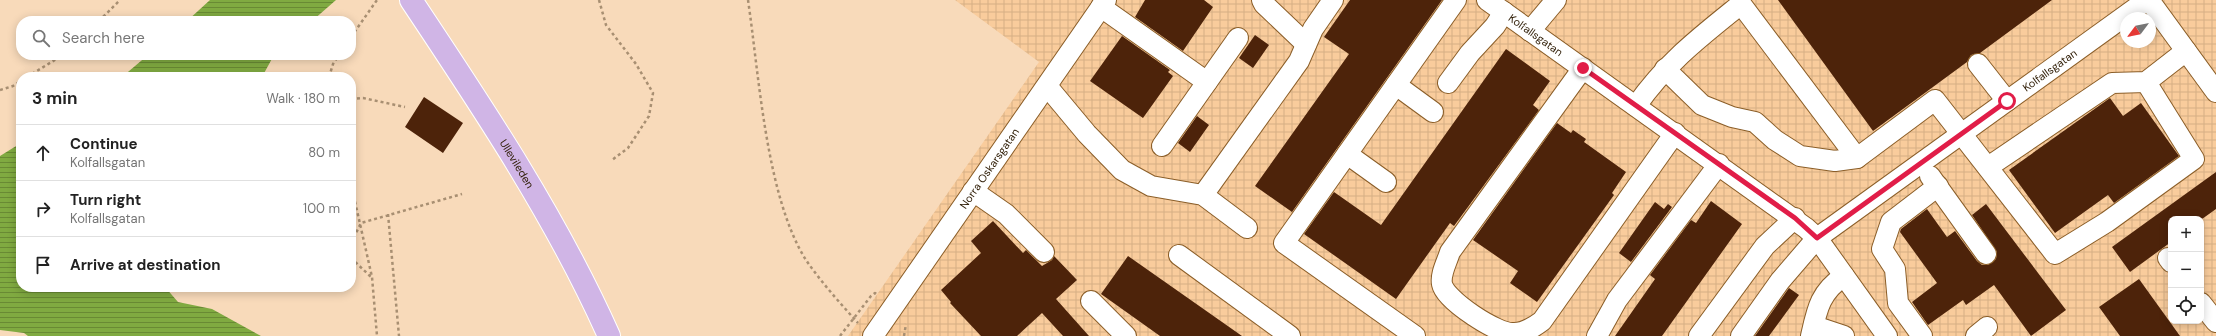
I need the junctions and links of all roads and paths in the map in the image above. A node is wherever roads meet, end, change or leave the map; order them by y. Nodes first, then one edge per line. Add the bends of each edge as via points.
1 (120, 0) edge
2 (377, 0) edge
3 (411, 0) edge
4 (598, 0) edge
5 (748, 0) edge
6 (1262, 0) edge
7 (1333, 0) edge
8 (1456, 0) edge
9 (1487, 0) edge
10 (1556, 0) edge
11 (2148, 0) edge
12 (1741, 2) edge
13 (1103, 3) edge
14 (1504, 12) junction
15 (104, 16) edge
16 (356, 30) edge
17 (1530, 31) junction
18 (1238, 38) dead end
19 (1306, 44) junction
20 (2186, 51) junction
21 (55, 60) edge
22 (336, 60) edge
23 (1978, 64) dead end
24 (1583, 68) junction
25 (1665, 69) junction
26 (35, 72) edge
27 (331, 72) edge
28 (1207, 82) junction
29 (2146, 82) junction
30 (16, 84) edge
31 (1448, 84) dead end
32 (1396, 85) junction
33 (1047, 86) junction
34 (0, 90) edge
35 (2216, 92) edge
36 (356, 99) edge
37 (2007, 101) junction
38 (1636, 106) junction
39 (405, 107) dead end
40 (1433, 112) dead end
41 (1675, 133) junction
42 (1962, 133) junction
43 (1162, 146) dead end
44 (1347, 154) junction
45 (1857, 158) junction
46 (612, 160) dead end
47 (1921, 163) junction
48 (1718, 164) junction
49 (1988, 167) junction
50 (1386, 182) dead end
51 (1938, 186) junction
52 (973, 191) junction
53 (462, 194) dead end
54 (1203, 195) junction
55 (356, 204) edge
56 (388, 214) junction
57 (1795, 218) junction
58 (361, 223) junction
59 (1247, 228) dead end
60 (356, 233) edge
61 (1817, 238) junction
62 (1044, 252) dead end
63 (1986, 254) dead end
64 (1179, 255) dead end
65 (356, 263) edge
66 (1844, 276) junction
67 (372, 277) junction
68 (1091, 301) dead end
69 (2204, 306) edge
70 (854, 318) junction
71 (2216, 322) edge
72 (866, 330) edge
73 (1813, 331) edge
74 (377, 336) edge
75 (399, 336) edge
76 (609, 336) edge
77 (840, 336) edge
78 (1126, 336) edge
79 (1290, 336) edge
80 (1416, 336) edge
81 (1597, 336) edge
82 (1699, 336) edge
83 (1740, 336) edge
84 (1844, 336) edge
85 (1887, 336) edge
86 (1922, 336) edge

1 - 15 path
2 - 16 path
3 - 76 main road, Ullevileden via 527,182 555,230
4 - 46 path via 606,25 636,64 653,93 649,116 628,148
5 - 70 path via 768,138 786,213 806,259
6 - 19 street
7 - 19 street
8 - 32 street
9 - 14 street, Kolfallsgatan
10 - 17 street
11 - 20 street
11 - 37 street, Kolfallsgatan
12 - 25 street via 1688,46
12 - 45 street
13 - 28 street
13 - 33 street, Norra Oskarsgatan
14 - 17 street, Kolfallsgatan
14 - 31 street via 1495,26 1481,38
17 - 24 street, Kolfallsgatan
18 - 28 street
19 - 54 street via 1299,61
20 - 29 street
20 - 35 street
21 - 26 path
22 - 27 path
23 - 37 street
24 - 38 street, Kolfallsgatan
24 - 41 street via 1450,252 1443,272 1442,285 1447,294 1473,315 1494,329 1513,334 1532,329 1542,321
25 - 38 street
25 - 45 street via 1702,105 1732,117 1755,122 1775,140 1800,156 1835,161
28 - 43 street
29 - 49 street via 2112,83
29 - 49 street via 2194,159 2108,222 2055,254
30 - 34 path
32 - 40 street
32 - 44 street
33 - 52 street, Norra Oskarsgatan
33 - 54 street via 1087,134 1122,170 1151,186
36 - 39 path
37 - 42 street, Kolfallsgatan
38 - 41 street, Kolfallsgatan
41 - 48 street, Kolfallsgatan
42 - 45 street via 1935,100
42 - 47 street, Kolfallsgatan
42 - 49 street
44 - 50 street
44 - 80 street via 1284,243
47 - 51 street
47 - 61 street, Kolfallsgatan
48 - 57 street, Kolfallsgatan
48 - 81 street via 1617,300
51 - 63 street
51 - 86 street via 1891,222 1882,249 1895,269 1898,303
52 - 62 street via 1006,214
52 - 72 street, Norra Oskarsgatan
53 - 56 path
54 - 59 street
55 - 58 path
56 - 58 path
56 - 75 path
57 - 61 street, Kolfallsgatan
57 - 82 street via 1765,246
58 - 60 path
58 - 67 path
61 - 66 street, Kolfallsgatan
61 - 83 street via 1780,281
64 - 79 street
65 - 67 path
66 - 73 street via 1830,285 1818,309
66 - 85 street, Kolfallsgatan
67 - 74 path
68 - 78 street
69 - 71 street
70 - 72 path
70 - 77 path
73 - 84 street

